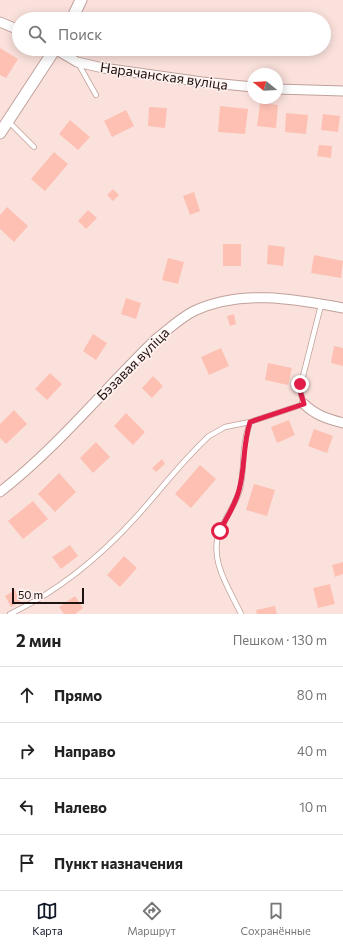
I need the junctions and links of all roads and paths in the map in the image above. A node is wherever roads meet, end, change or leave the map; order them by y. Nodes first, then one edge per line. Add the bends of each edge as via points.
1 (81, 0) edge
2 (75, 12) edge
3 (0, 22) edge
4 (12, 27) edge
5 (50, 56) edge
6 (67, 56) edge
7 (77, 62) junction
8 (247, 86) edge
9 (283, 89) edge
10 (343, 91) edge
11 (96, 95) dead end
12 (8, 122) junction
13 (0, 133) edge
14 (34, 147) dead end
15 (322, 304) junction
16 (343, 308) edge
17 (304, 404) junction
18 (250, 422) junction
19 (343, 422) edge
20 (0, 492) edge
21 (10, 614) edge
22 (241, 614) edge

1 - 2 street
3 - 4 street
5 - 12 street
6 - 7 street, Нарачанская вуліца
7 - 8 street, Нарачанская вуліца via 103,68
7 - 11 lane
9 - 10 street
12 - 13 street
12 - 14 lane
15 - 16 street, Бэзавая вуліца
15 - 17 lane via 300,384
15 - 20 street, Бэзавая вуліца via 249,298 209,305 193,312 157,338 53,446
17 - 18 lane
17 - 19 street via 321,416
18 - 21 lane via 225,427 209,436 105,549 50,592
18 - 22 lane via 244,442 240,488 232,510 220,531 215,550 219,568

